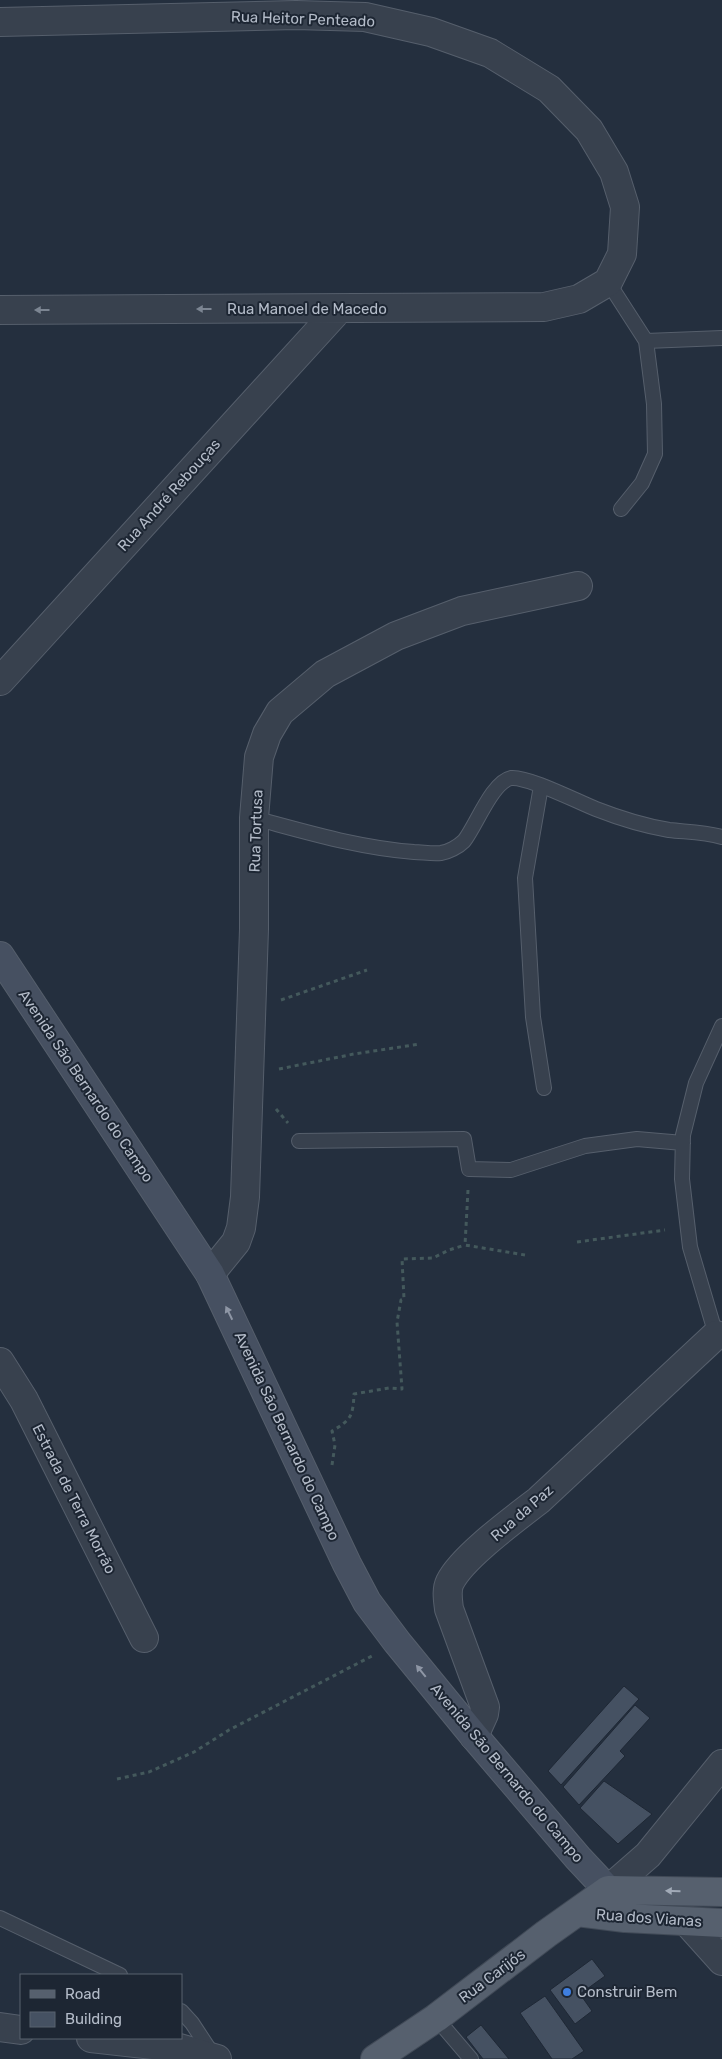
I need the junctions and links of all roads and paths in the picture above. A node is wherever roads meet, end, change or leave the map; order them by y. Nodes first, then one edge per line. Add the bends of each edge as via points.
1 (0, 22) edge
2 (608, 282) junction
3 (339, 309) junction
4 (0, 310) edge
5 (722, 338) edge
6 (646, 341) junction
7 (621, 509) dead end
8 (578, 586) dead end
9 (0, 681) edge
10 (541, 786) junction
11 (254, 818) junction
12 (722, 837) edge
13 (0, 956) edge
14 (367, 970) dead end
15 (251, 1006) junction
16 (722, 1026) edge
17 (420, 1044) dead end
18 (249, 1073) junction
19 (544, 1088) dead end
20 (299, 1141) dead end
21 (683, 1143) junction
22 (469, 1169) junction
23 (688, 1227) junction
24 (578, 1242) dead end
25 (465, 1245) junction
26 (525, 1255) dead end
27 (210, 1274) junction
28 (719, 1335) edge
29 (0, 1362) edge
30 (331, 1471) dead end
31 (144, 1638) dead end
32 (397, 1642) junction
33 (474, 1736) junction
34 (722, 1764) edge
35 (117, 1779) dead end
36 (608, 1890) junction
37 (722, 1892) edge
38 (577, 1912) junction
39 (0, 1918) edge
40 (687, 1922) junction
41 (722, 1923) edge
42 (722, 1960) edge
43 (118, 1974) edge
44 (182, 2012) edge
45 (436, 2018) junction
46 (0, 2027) edge
47 (20, 2030) edge
48 (101, 2039) edge
49 (216, 2058) edge
50 (375, 2059) edge
51 (471, 2059) edge

1 - 2 street, Rua Heitor Penteado via 366,17 431,32 490,53 549,89 589,130 614,172 625,207 622,254
2 - 3 street, Rua Manoel de Macedo via 579,299 544,307
2 - 6 lane
3 -> 4 street, Rua Manoel de Macedo
3 - 9 street, Rua André Rebouças
5 - 6 lane
6 - 7 lane via 654,404 655,454 642,483
8 - 11 street, Rua Tortusa via 462,611 396,636 325,674 280,712 267,734 259,757
10 - 11 lane via 507,779 496,788 463,841 440,853 401,851 337,841
10 - 12 lane via 648,826
10 - 19 lane via 525,878 533,1017
11 - 15 street, Rua Tortusa
13 - 27 main road, Avenida São Bernardo do Campo
14 - 15 path via 274,1002
15 - 18 street, Rua Tortusa
16 - 21 lane via 696,1083
17 - 18 path
18 - 27 street, Rua Tortusa via 241,1228 236,1242
20 - 22 lane via 464,1139
21 - 22 lane via 637,1139 585,1146 511,1170
21 - 23 lane via 682,1179
22 - 25 path
23 - 24 path
23 - 28 lane via 690,1247
25 - 26 path
25 - 30 path via 433,1258 402,1259 404,1298 398,1322 402,1389 354,1394 353,1411 346,1423 332,1431 335,1445
32 -> 27 main road, Avenida São Bernardo do Campo via 367,1602 347,1564
28 - 33 street, Rua da Paz via 458,1570 449,1584 449,1609 485,1707
29 - 31 street, Estrada de Terra Morrão via 24,1400
33 -> 32 main road, Avenida São Bernardo do Campo
32 - 35 path via 229,1730 194,1752 149,1772
33 - 36 main road, Avenida São Bernardo do Campo
34 - 36 street via 648,1854
37 -> 36 main road, Rua dos Vianas
36 - 38 main road, Rua Carijós
38 - 40 main road, Rua dos Vianas
38 - 45 main road, Rua Carijós
39 - 43 lane
40 - 41 main road, Rua dos Vianas
40 - 42 street
44 - 49 lane
45 - 50 main road, Rua Carijós
45 - 51 lane
46 - 47 street
48 - 49 street via 179,2048

